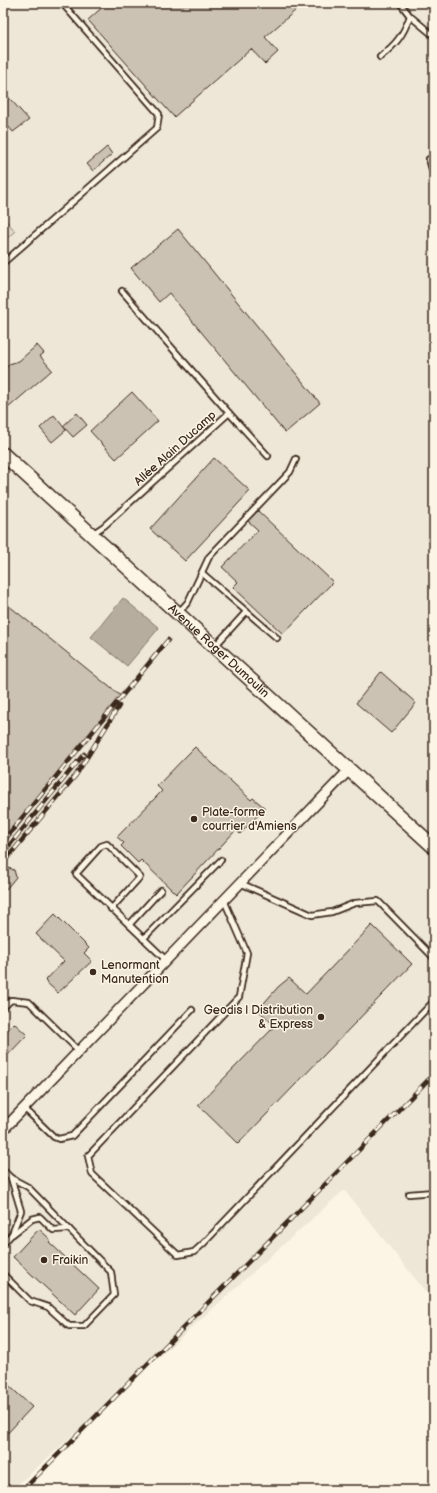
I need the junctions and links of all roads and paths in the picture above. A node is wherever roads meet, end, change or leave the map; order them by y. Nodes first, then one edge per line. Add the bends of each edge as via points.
1 (62, 3) edge
2 (400, 3) edge
3 (410, 16) junction
4 (434, 36) edge
5 (380, 57) dead end
6 (428, 159) dead end
7 (434, 176) edge
8 (3, 263) edge
9 (122, 291) dead end
10 (229, 413) junction
11 (3, 454) edge
12 (268, 456) dead end
13 (296, 459) dead end
14 (91, 535) junction
15 (202, 573) junction
16 (246, 612) junction
17 (177, 613) junction
18 (277, 638) dead end
19 (215, 647) junction
20 (349, 770) junction
21 (434, 847) edge
22 (221, 860) dead end
23 (240, 883) junction
24 (160, 890) dead end
25 (224, 900) junction
26 (112, 909) junction
27 (129, 925) junction
28 (143, 939) junction
29 (434, 958) edge
30 (166, 960) junction
31 (434, 1001) edge
32 (3, 1008) edge
33 (192, 1010) dead end
34 (78, 1051) junction
35 (24, 1108) junction
36 (3, 1116) edge
37 (10, 1123) junction
38 (3, 1130) edge
39 (3, 1170) edge
40 (12, 1178) junction
41 (434, 1192) edge
42 (409, 1194) dead end
43 (69, 1229) junction
44 (12, 1234) junction
45 (3, 1244) edge
46 (3, 1274) edge

1 - 8 lane via 158,114 157,128
2 - 3 lane
3 - 4 lane
3 - 5 lane via 403,34
6 - 7 lane
9 - 10 lane
10 - 12 lane, Allée Alain Ducamp
10 - 14 lane, Allée Alain Ducamp
11 - 14 main road, Avenue Roger Dumoulin
13 - 15 lane via 290,472 209,557
14 - 17 main road, Avenue Roger Dumoulin
15 - 16 lane
15 - 17 lane via 188,602
16 - 18 lane
16 - 19 lane
17 - 19 main road, Avenue Roger Dumoulin
19 - 20 main road, Avenue Roger Dumoulin
20 - 21 main road, Avenue Roger Dumoulin
20 - 23 street
22 - 28 lane
23 - 25 street
23 - 29 lane via 312,915 332,912 355,903 378,901
24 - 27 lane
25 - 30 street
25 - 31 lane via 247,953 239,997 88,1156 92,1174 178,1255 194,1252 204,1243
26 - 26 lane via 76,874 101,846 107,844 140,877
26 - 27 lane
27 - 28 lane
28 - 30 lane
30 - 34 street
32 - 34 lane via 11,1000 29,1002
33 - 35 lane via 72,1136 59,1139 54,1137
34 - 35 street
35 - 37 street
36 - 37 lane
37 - 38 street
39 - 40 lane
40 - 43 lane via 28,1187
40 - 44 lane via 21,1212
41 - 42 lane
43 - 44 lane via 53,1230 40,1217 32,1219
43 - 46 lane via 111,1272 114,1295 84,1326 69,1326 48,1307 30,1301
44 - 45 lane

